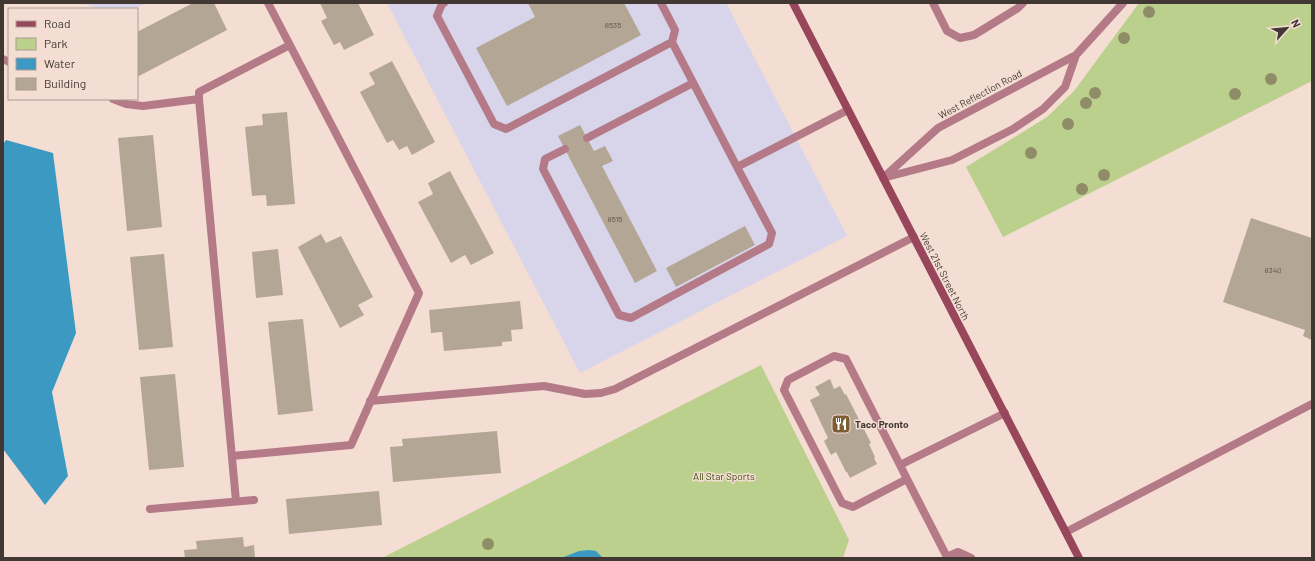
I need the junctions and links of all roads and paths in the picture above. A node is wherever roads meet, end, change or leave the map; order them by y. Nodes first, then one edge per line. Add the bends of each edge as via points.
1 (268, 3) edge
2 (444, 3) edge
3 (661, 3) edge
4 (793, 3) edge
5 (933, 3) edge
6 (1023, 3) edge
7 (1123, 3) edge
8 (672, 42) junction
9 (290, 45) junction
10 (1076, 55) junction
11 (693, 83) junction
12 (199, 99) junction
13 (116, 100) edge
14 (848, 110) junction
15 (587, 138) dead end
16 (565, 149) dead end
17 (737, 167) junction
18 (883, 178) junction
19 (914, 237) junction
20 (370, 402) junction
21 (1312, 404) edge
22 (1005, 413) junction
23 (232, 456) junction
24 (900, 465) junction
25 (907, 479) junction
26 (254, 500) dead end
27 (236, 501) junction
28 (150, 509) dead end
29 (1066, 532) junction
30 (947, 558) edge
31 (971, 558) edge
32 (1079, 558) edge

1 - 9 street
2 - 8 street via 437,16 494,124 506,129
3 - 8 street via 675,30
4 - 14 main road, West 21st Street North
5 - 6 street via 947,31 960,38 974,35
7 - 10 street, West Reflection Road
8 - 11 street
9 - 12 street via 198,92
9 - 20 street via 419,293
10 - 18 street, West Reflection Road via 938,128
10 - 18 street, West Reflection Road via 1066,87 1043,109 1013,129 952,160
11 - 15 street
11 - 17 street
12 - 13 street via 143,106
12 - 23 street
14 - 17 street
14 - 18 main road, West 21st Street North
16 - 17 street via 545,159 543,169 619,315 631,318 769,244 772,233
18 - 19 main road, West 21st Street North
19 - 20 street via 615,389 585,394 544,386
19 - 22 main road, West 21st Street North
20 - 23 street via 351,445
21 - 29 street
22 - 24 street
22 - 29 main road, West 21st Street North
23 - 27 street
24 - 25 street
24 - 25 street via 846,360 834,356 788,380 784,390 842,503 853,507
25 - 30 street
26 - 27 street
27 - 28 street
29 - 32 main road, West 21st Street North
30 - 31 street via 958,552

